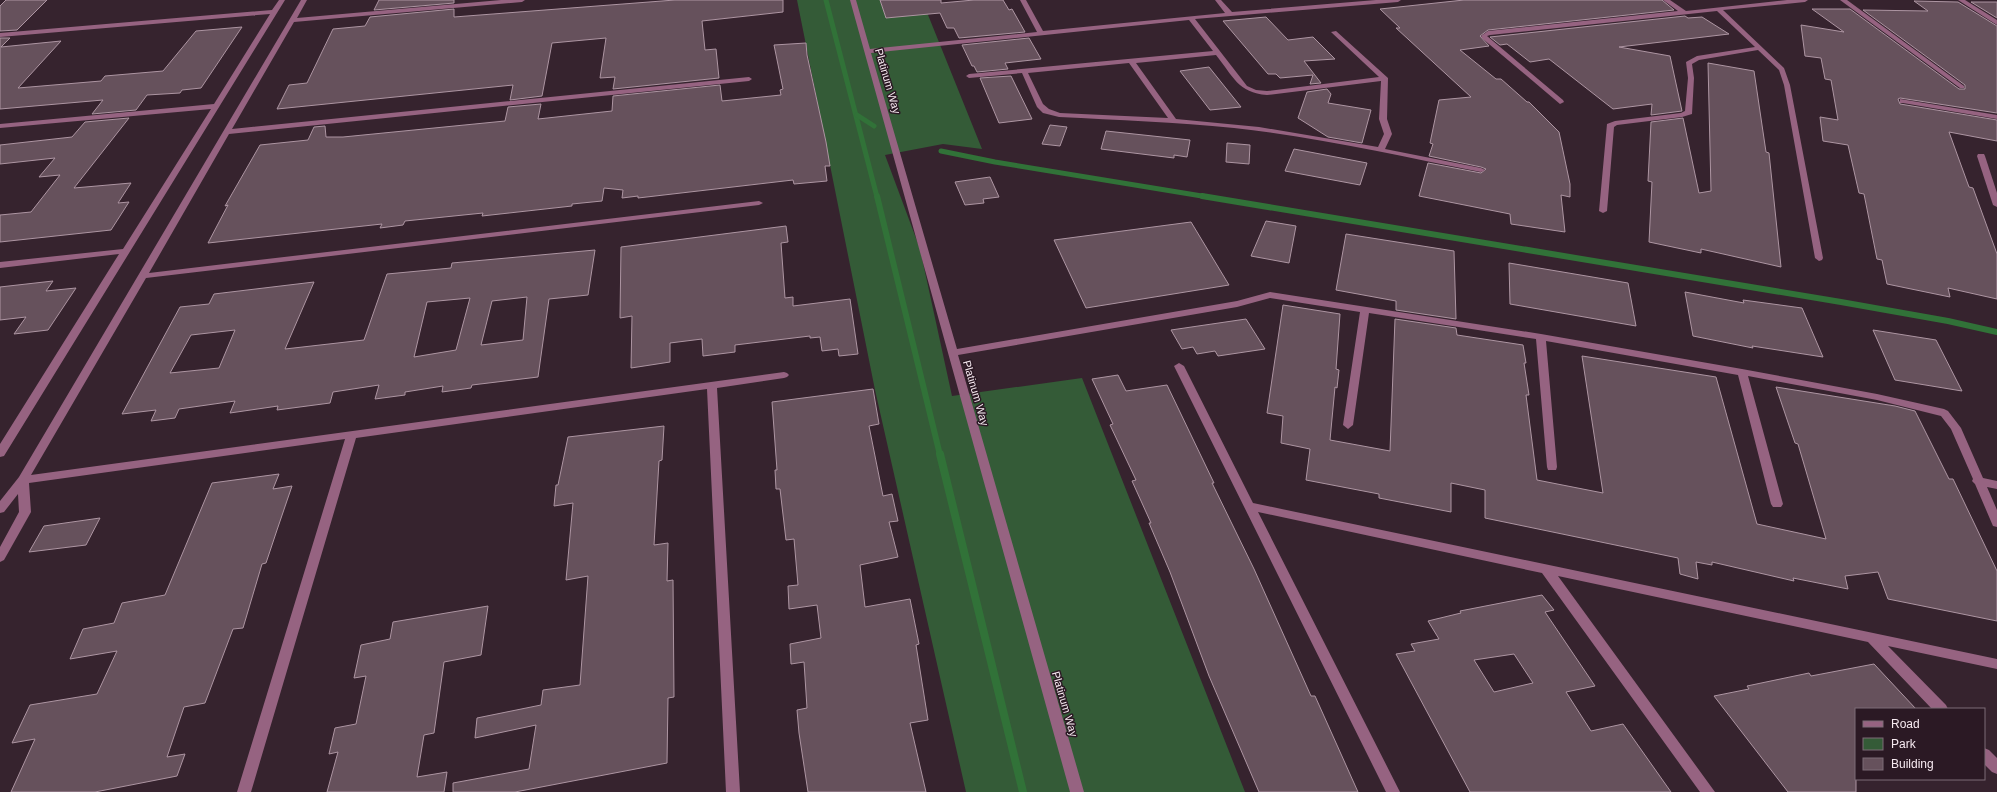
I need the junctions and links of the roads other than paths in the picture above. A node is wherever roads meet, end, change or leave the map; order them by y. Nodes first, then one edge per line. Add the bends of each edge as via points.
1 (282, 0) edge
2 (304, 0) edge
3 (522, 0) edge
4 (853, 0) edge
5 (1023, 0) edge
6 (1218, 0) edge
7 (1398, 0) edge
8 (1666, 0) edge
9 (1804, 0) edge
10 (1843, 0) edge
11 (1962, 0) edge
12 (1718, 9) junction
13 (274, 12) junction
14 (1685, 13) junction
15 (1230, 14) junction
16 (1191, 19) junction
17 (292, 20) junction
18 (1997, 23) edge
19 (1334, 32) dead end
20 (1041, 33) junction
21 (0, 35) edge
22 (1761, 48) junction
23 (867, 51) junction
24 (1217, 53) junction
25 (1131, 61) junction
26 (1024, 71) junction
27 (969, 76) dead end
28 (1385, 78) junction
29 (749, 79) dead end
30 (1962, 86) dead end
31 (1903, 101) dead end
32 (1560, 102) dead end
33 (216, 106) junction
34 (1997, 117) edge
35 (1174, 122) junction
36 (0, 126) edge
37 (227, 132) junction
38 (1381, 150) junction
39 (1981, 156) dead end
40 (1481, 170) dead end
41 (1993, 179) edge
42 (759, 203) dead end
43 (1997, 206) edge
44 (1603, 211) dead end
45 (126, 251) junction
46 (1819, 258) dead end
47 (0, 265) edge
48 (142, 276) junction
49 (1365, 310) junction
50 (1541, 337) junction
51 (953, 353) junction
52 (1179, 366) dead end
53 (1742, 372) junction
54 (784, 375) dead end
55 (712, 385) junction
56 (1348, 426) dead end
57 (12, 434) junction
58 (352, 434) junction
59 (0, 436) edge
60 (0, 453) edge
61 (1552, 467) dead end
62 (23, 480) junction
63 (1977, 481) junction
64 (1997, 485) edge
65 (1777, 504) dead end
66 (1249, 506) junction
67 (0, 509) edge
68 (1997, 523) edge
69 (0, 557) edge
70 (1546, 569) junction
71 (1872, 638) junction
72 (1997, 664) edge
73 (1940, 708) edge
74 (1985, 755) edge
75 (1997, 768) edge
76 (244, 792) edge
77 (732, 792) edge
78 (1077, 792) edge
79 (1393, 792) edge
80 (1708, 792) edge

1 - 13 street
2 - 17 street
3 - 17 street
4 - 23 street, Platinum Way
5 - 20 street
6 - 15 street
7 - 15 street
8 - 14 street
9 - 12 street
10 - 30 street
11 - 18 street
12 - 14 street
12 - 22 street
13 - 21 street
13 - 33 street
14 - 32 street via 1488,33 1484,36
15 - 16 street
16 - 20 street
16 - 24 street
17 - 37 street
19 - 28 street
20 - 23 street
22 - 44 street via 1697,58 1688,63 1691,78 1689,112 1615,123 1610,126
22 - 46 street via 1782,69 1788,85
23 - 51 street, Platinum Way
24 - 25 street
24 - 28 street via 1245,87 1255,92 1267,93
25 - 26 street
25 - 35 street
26 - 27 street
26 - 35 street via 1040,105 1046,111 1059,115
28 - 38 street via 1383,119 1388,134
29 - 37 street
31 - 34 street
33 - 36 street
33 - 45 street
35 - 38 street via 1258,129
37 - 48 street
38 - 40 street
39 - 41 street
41 - 43 street
42 - 48 street
45 - 47 street
45 - 57 street
48 - 62 street
49 - 50 street
49 - 51 street via 1270,295 1237,304
49 - 56 street
50 - 53 street
50 - 61 street
51 - 78 street, Platinum Way
52 - 66 street
53 - 63 street via 1877,397 1944,413 1956,428
53 - 65 street
54 - 55 street
55 - 58 street
55 - 77 street
57 - 59 street
57 - 60 street
58 - 62 street
58 - 76 street
62 - 67 street
62 - 69 street via 25,512
63 - 64 street
63 - 68 street
66 - 70 street
66 - 79 street
70 - 71 street
70 - 80 street
71 - 72 street
71 - 73 street
74 - 75 street

